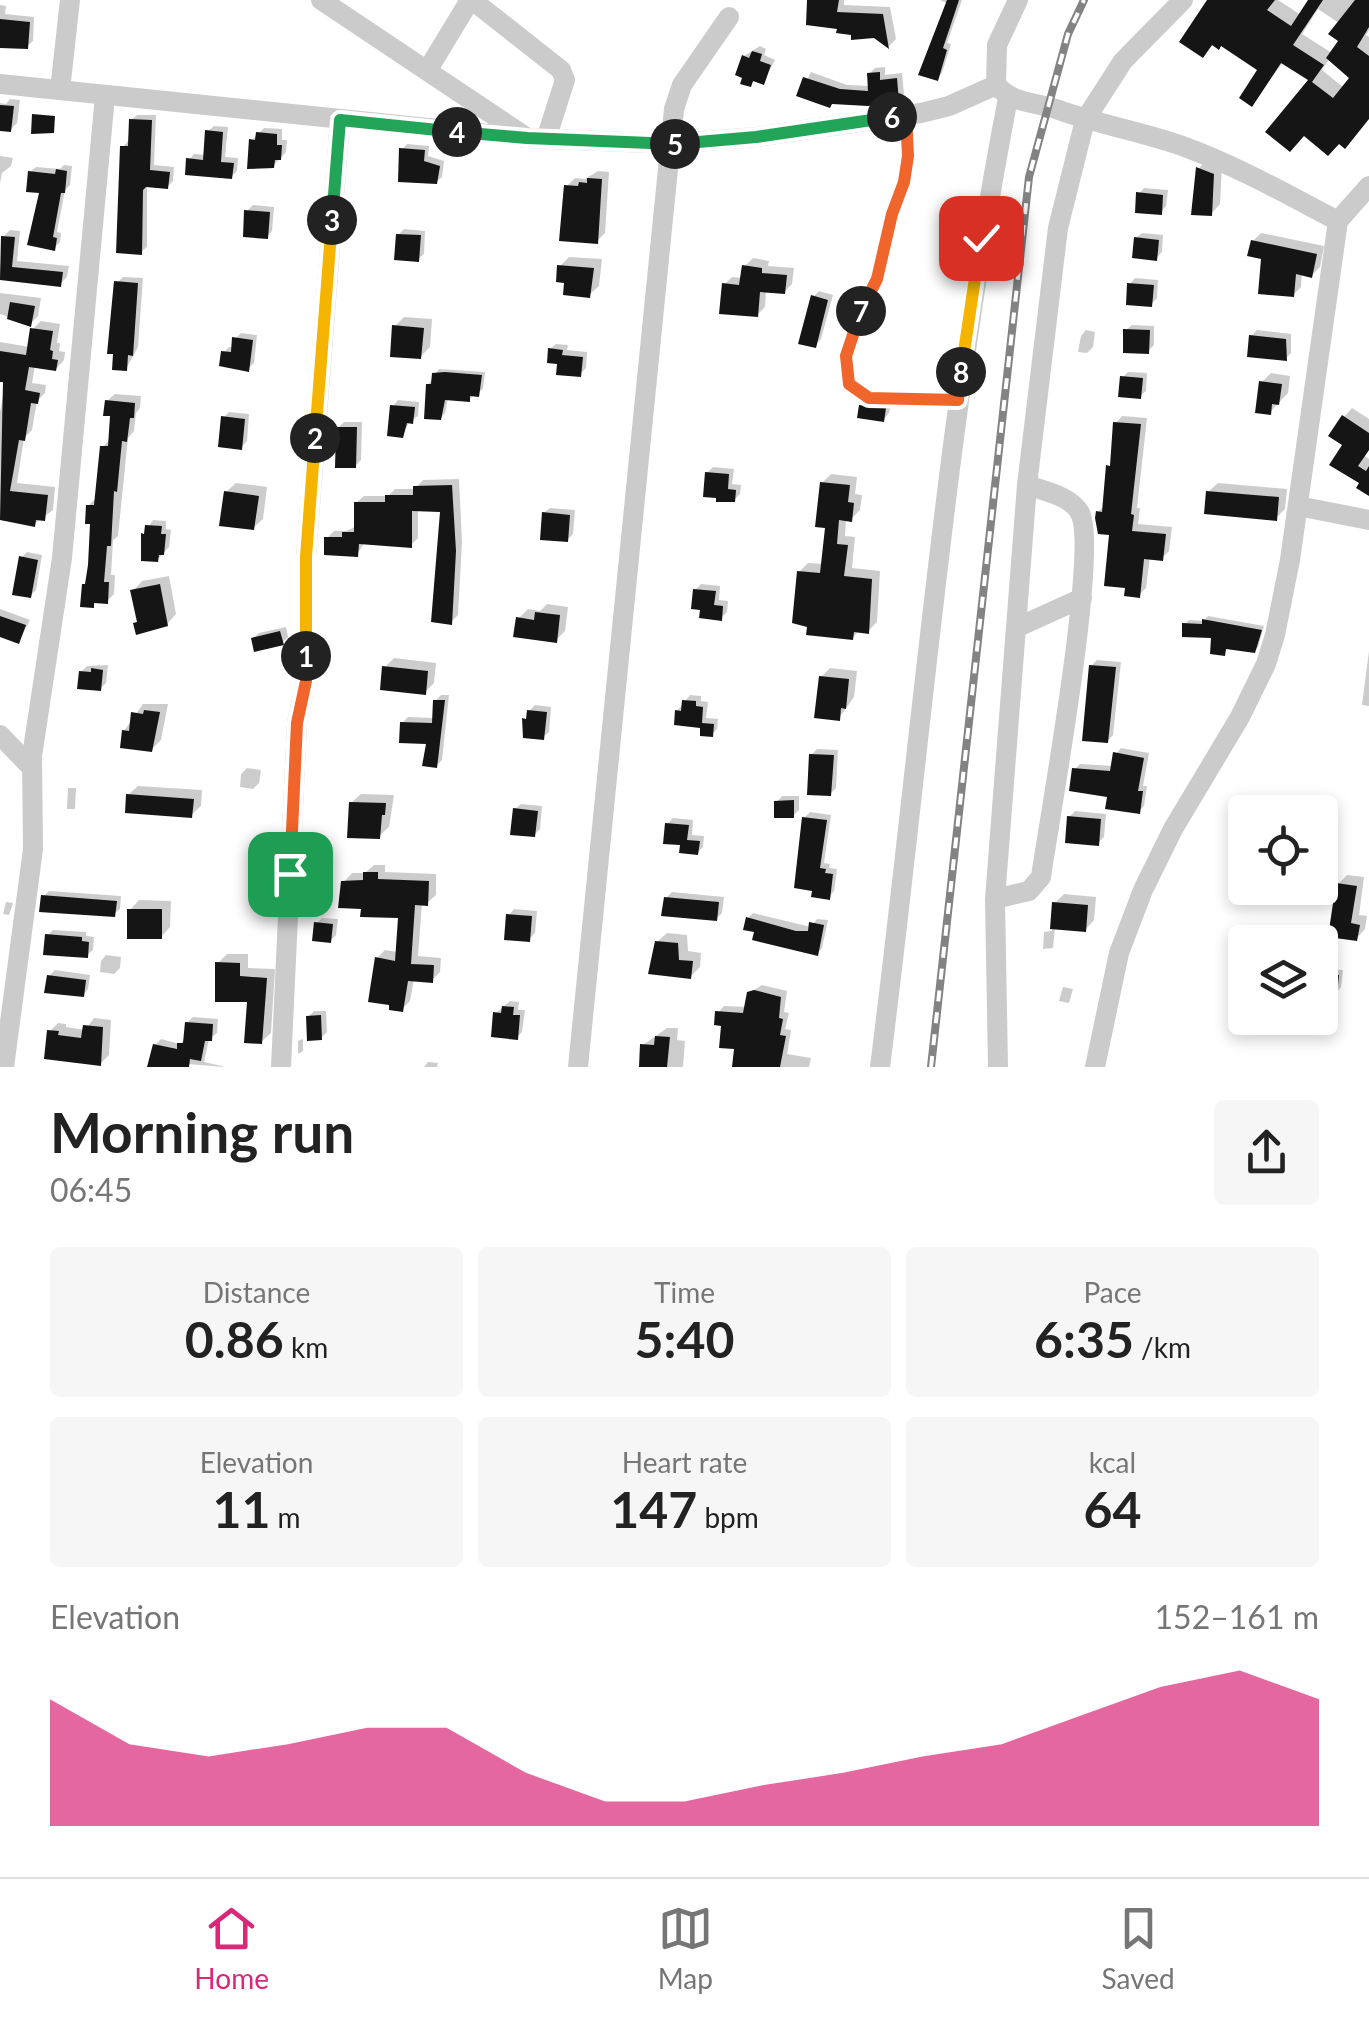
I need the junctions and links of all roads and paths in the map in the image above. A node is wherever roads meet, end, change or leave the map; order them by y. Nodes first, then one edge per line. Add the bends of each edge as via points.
1 (70, 0) edge
2 (321, 0) edge
3 (470, 0) edge
4 (1018, 0) edge
5 (1183, 0) edge
6 (729, 17) dead end
7 (427, 71) junction
8 (0, 84) edge
9 (60, 90) junction
10 (1002, 92) junction
11 (104, 96) junction
12 (906, 115) junction
13 (340, 120) junction
14 (1085, 120) junction
15 (537, 139) junction
16 (672, 144) junction
17 (1369, 186) edge
18 (1338, 221) junction
19 (958, 400) junction
20 (1027, 485) junction
21 (1298, 506) junction
22 (1369, 520) edge
23 (1082, 598) junction
24 (1016, 628) junction
25 (0, 734) edge
26 (31, 768) junction
27 (996, 899) junction
28 (4, 1067) edge
29 (281, 1067) edge
30 (578, 1067) edge
31 (880, 1067) edge
32 (998, 1067) edge
33 (1095, 1067) edge

1 - 9 street
2 - 7 street
3 - 7 street
3 - 15 street via 566,80
4 - 10 street via 996,46
5 - 14 street via 1123,61
6 - 16 street via 682,84
7 - 15 street
8 - 9 street
9 - 11 street
10 - 12 street
10 - 14 street
10 - 19 street
11 - 13 street
11 - 26 street via 62,558
12 - 16 street
12 - 19 path via 904,182 877,279 853,327 846,374 869,398
13 - 15 street
13 - 29 street via 306,557 306,681 297,723
14 - 18 street via 1184,147
14 - 20 street via 1058,228
15 - 16 street
16 - 30 street
17 - 18 street
18 - 21 street
19 - 31 street
20 - 23 street via 1071,502 1081,514
20 - 24 street
21 - 22 street
21 - 33 street via 1266,664 1143,890 1119,953
23 - 24 street
23 - 27 street via 1041,877 1029,891
24 - 27 street
25 - 26 street
26 - 28 street via 33,848
27 - 32 street

